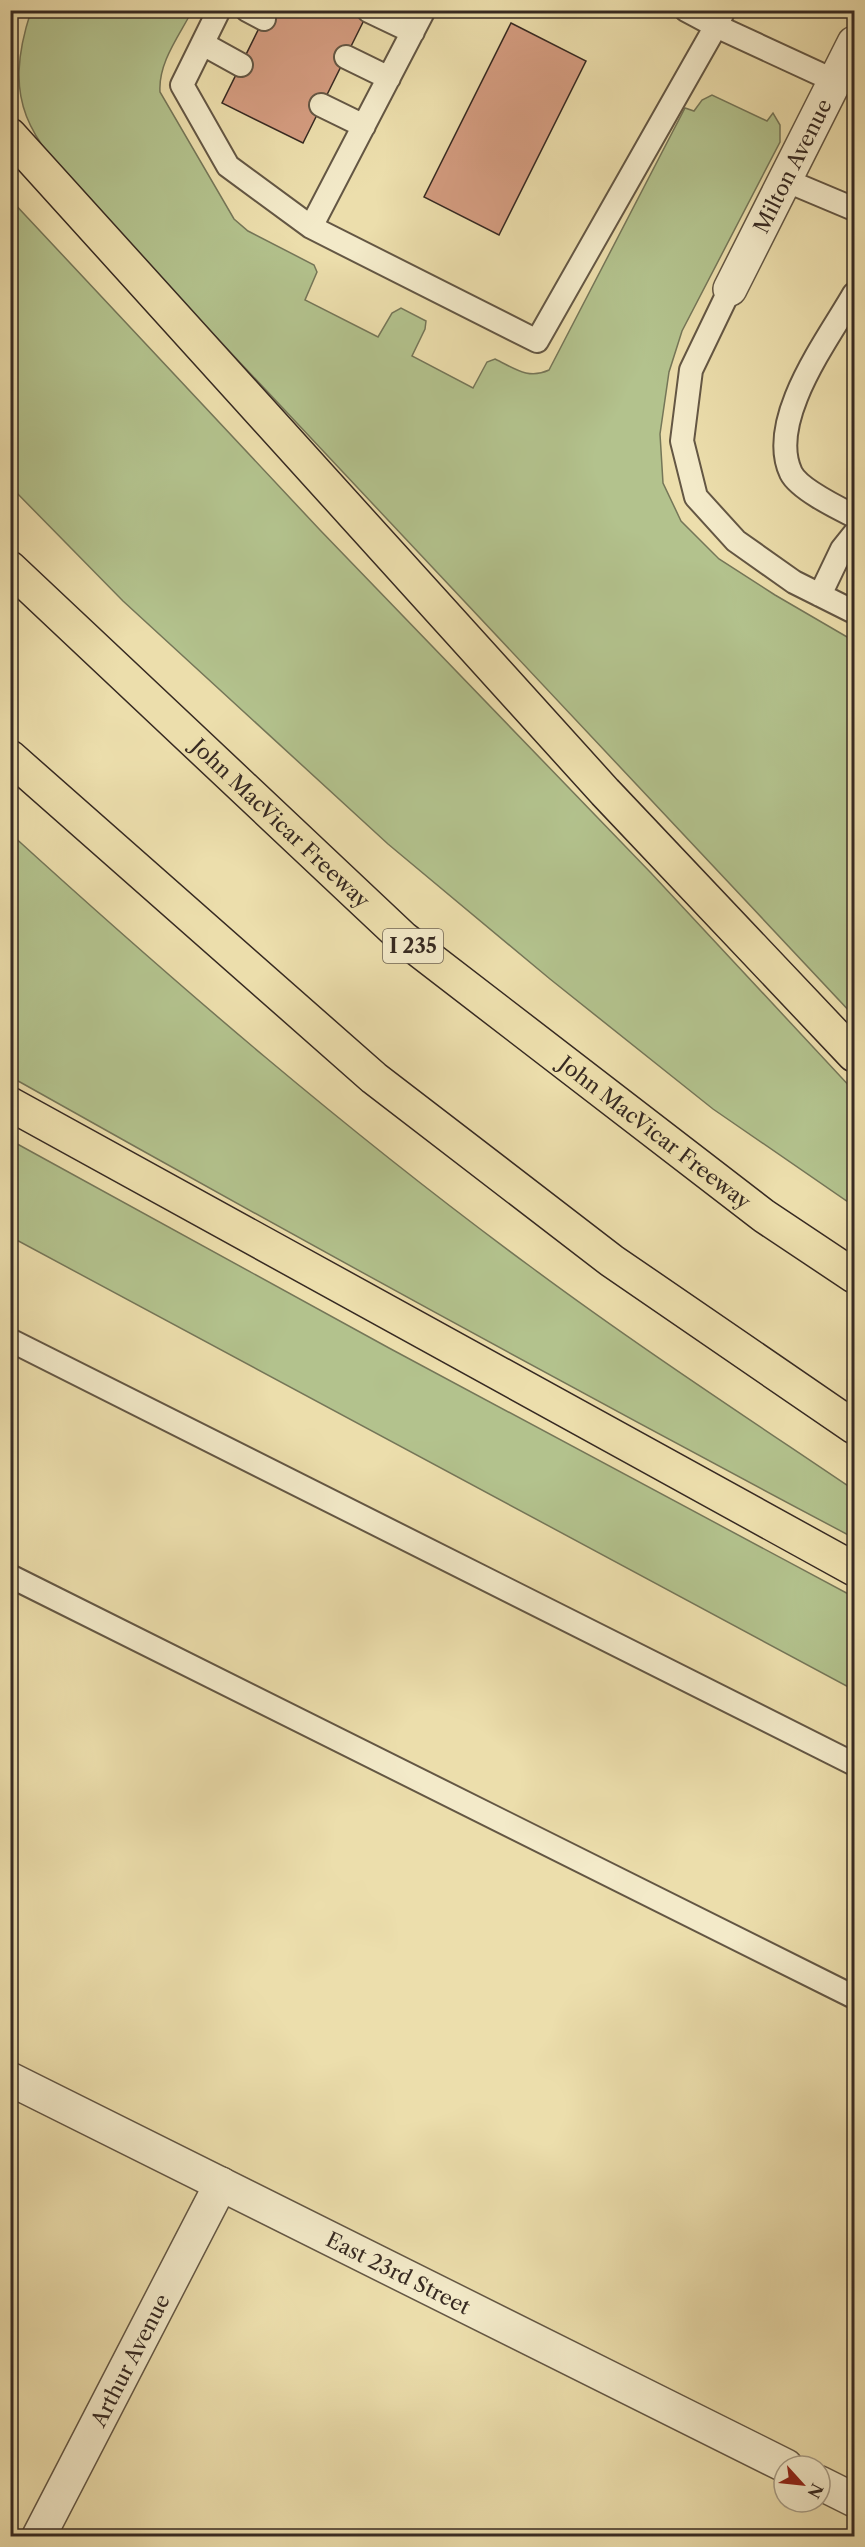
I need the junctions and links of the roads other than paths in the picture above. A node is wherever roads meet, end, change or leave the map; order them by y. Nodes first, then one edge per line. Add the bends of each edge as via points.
1 (219, 10) edge
2 (369, 10) edge
3 (424, 10) edge
4 (686, 10) edge
5 (720, 18) edge
6 (413, 32) junction
7 (855, 43) edge
8 (203, 44) junction
9 (346, 57) dead end
10 (241, 65) dead end
11 (389, 78) junction
12 (834, 81) junction
13 (321, 105) dead end
14 (364, 126) junction
15 (10, 135) edge
16 (785, 180) junction
17 (855, 209) edge
18 (311, 227) junction
19 (730, 289) joint
20 (855, 294) edge
21 (855, 516) edge
22 (855, 534) edge
23 (10, 568) edge
24 (820, 595) junction
25 (855, 612) edge
26 (10, 757) edge
27 (855, 1055) edge
28 (10, 1104) edge
29 (855, 1276) edge
30 (10, 1340) edge
31 (855, 1427) edge
32 (855, 1569) edge
33 (10, 1576) edge
34 (855, 1764) edge
35 (855, 1996) edge
36 (10, 2079) edge
37 (221, 2184) junction
38 (772, 2459) edge
39 (832, 2489) edge
40 (855, 2500) edge
41 (39, 2536) edge

1 - 8 lane
2 - 6 lane
3 - 6 lane
4 - 5 lane
5 - 12 lane
5 - 18 lane via 537,341
6 - 11 lane
7 - 12 street, Milton Avenue
8 - 10 lane
8 - 18 lane via 182,85 228,166
9 - 11 lane
11 - 14 lane
12 - 16 street, Milton Avenue
13 - 14 lane
14 - 18 lane
15 - 27 highway via 605,792
16 - 17 lane
16 - 19 street, Milton Avenue
19 - 24 lane via 691,370 682,441 696,497 736,541
20 - 21 lane via 790,411 784,449 792,474 820,499
22 - 24 lane via 842,549
23 - 29 highway, John MacVicar Freeway / I 235 via 403,938 764,1216
24 - 25 lane
26 - 31 highway via 374,1078 612,1261
28 - 32 highway
30 - 34 lane
33 - 35 lane
36 - 37 street, East 23rd Street
37 - 38 street, East 23rd Street
37 - 41 street, Arthur Avenue
39 - 40 street

